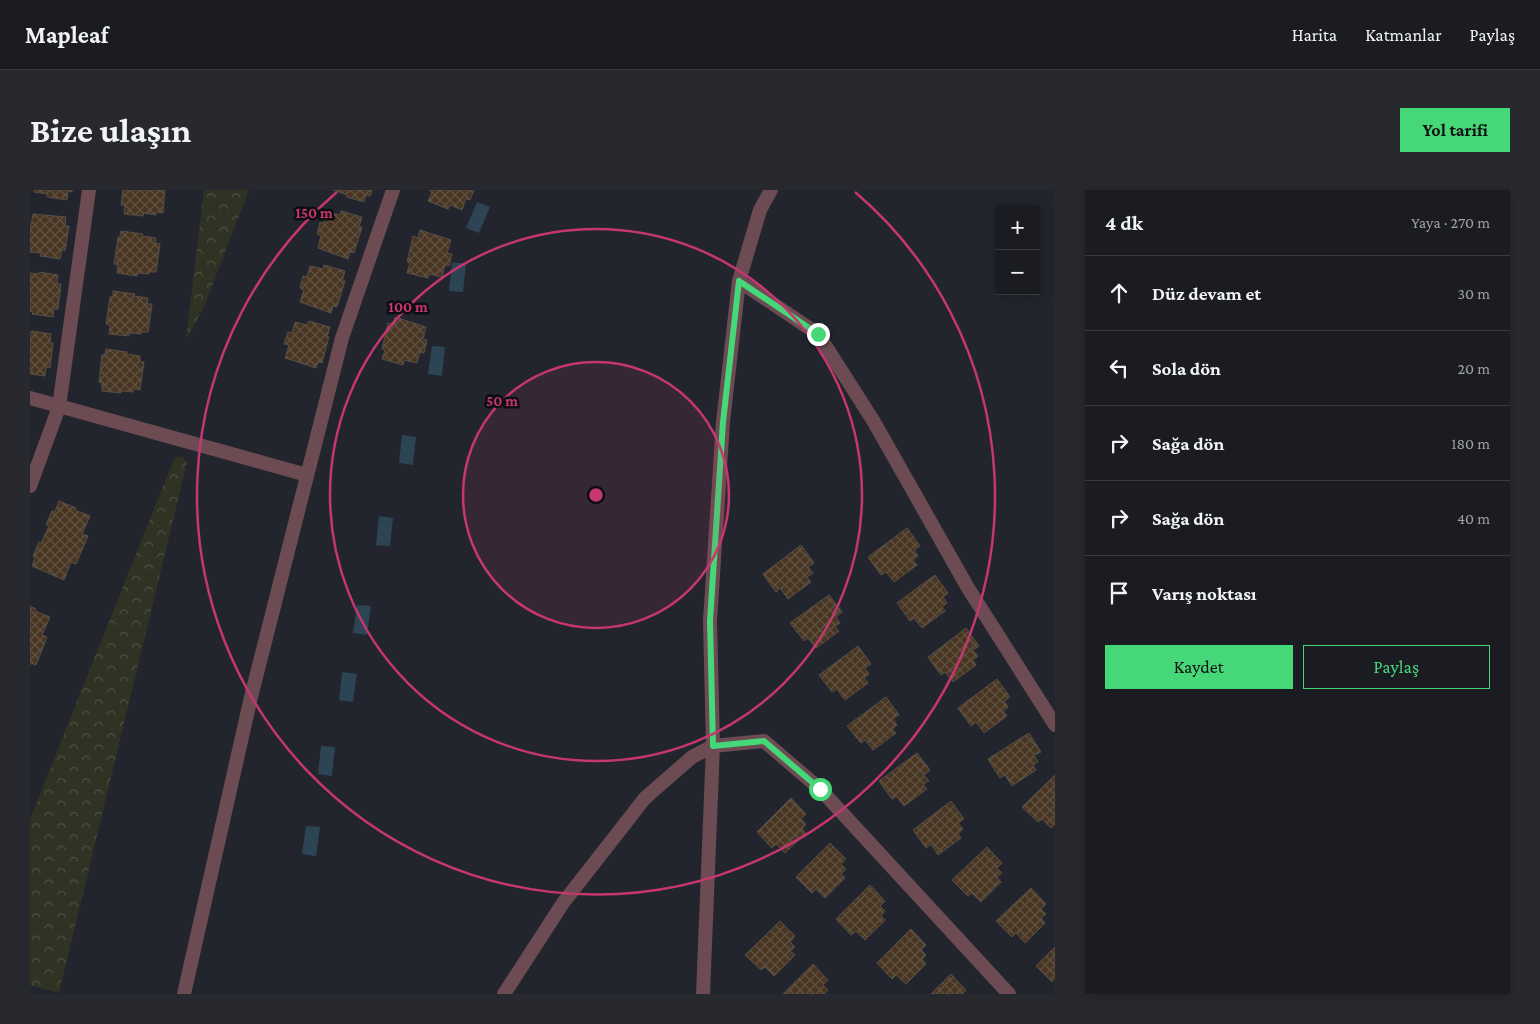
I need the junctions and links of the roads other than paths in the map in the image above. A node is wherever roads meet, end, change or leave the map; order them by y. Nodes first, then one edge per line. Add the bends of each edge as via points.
1 (89, 190) edge
2 (393, 190) edge
3 (771, 190) edge
4 (739, 281) junction
5 (30, 398) edge
6 (60, 407) junction
7 (307, 475) junction
8 (30, 486) edge
9 (1055, 725) edge
10 (713, 746) junction
11 (184, 994) edge
12 (504, 994) edge
13 (703, 994) edge
14 (1009, 994) edge

1 - 6 street
2 - 7 street via 350,313
3 - 4 street via 760,210
4 - 9 street via 818,334 874,422 968,588
4 - 10 street via 723,422 710,621
5 - 6 street
6 - 7 street
6 - 8 street
7 - 11 street via 251,697
10 - 12 street via 692,758 645,798 563,903
10 - 13 street
10 - 14 street via 764,741 820,789

